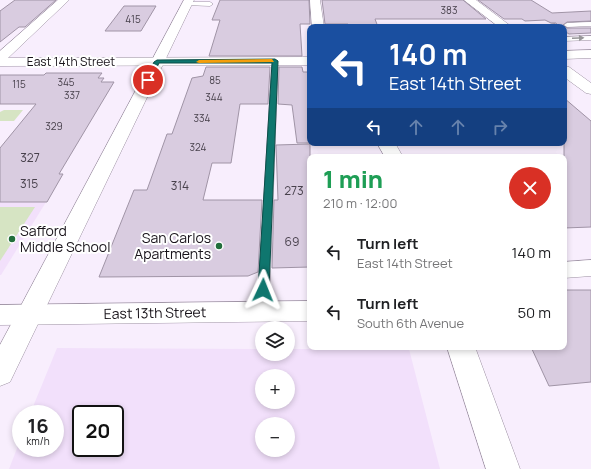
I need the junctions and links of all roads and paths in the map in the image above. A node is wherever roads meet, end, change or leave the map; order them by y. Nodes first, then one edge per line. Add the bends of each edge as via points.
1 (64, 0) edge
2 (315, 0) edge
3 (469, 0) edge
4 (188, 2) edge
5 (210, 4) dead end
6 (318, 24) edge
7 (502, 24) edge
8 (591, 24) edge
9 (567, 25) dead end
10 (591, 38) edge
11 (567, 39) edge
12 (591, 54) edge
13 (567, 55) edge
14 (0, 58) edge
15 (275, 61) junction
16 (307, 61) edge
17 (0, 62) edge
18 (157, 62) junction
19 (567, 72) edge
20 (591, 90) edge
21 (591, 268) edge
22 (567, 270) edge
23 (263, 311) junction
24 (307, 311) edge
25 (30, 314) junction
26 (0, 315) edge
27 (462, 350) edge
28 (0, 374) edge
29 (503, 469) edge

1 - 14 street
2 - 6 street
3 - 7 street
4 - 5 lane
4 - 18 street
8 - 9 lane
11 -> 10 lane
12 - 13 street
15 - 16 street, East 14th Street
15 - 18 street, East 14th Street
15 - 23 lane
17 - 18 street, East 14th Street
18 - 25 street
19 - 20 street
21 - 22 street
23 - 24 street, East 13th Street
23 - 25 street, East 13th Street
25 - 26 street, East 13th Street
25 - 28 street
27 - 29 street

